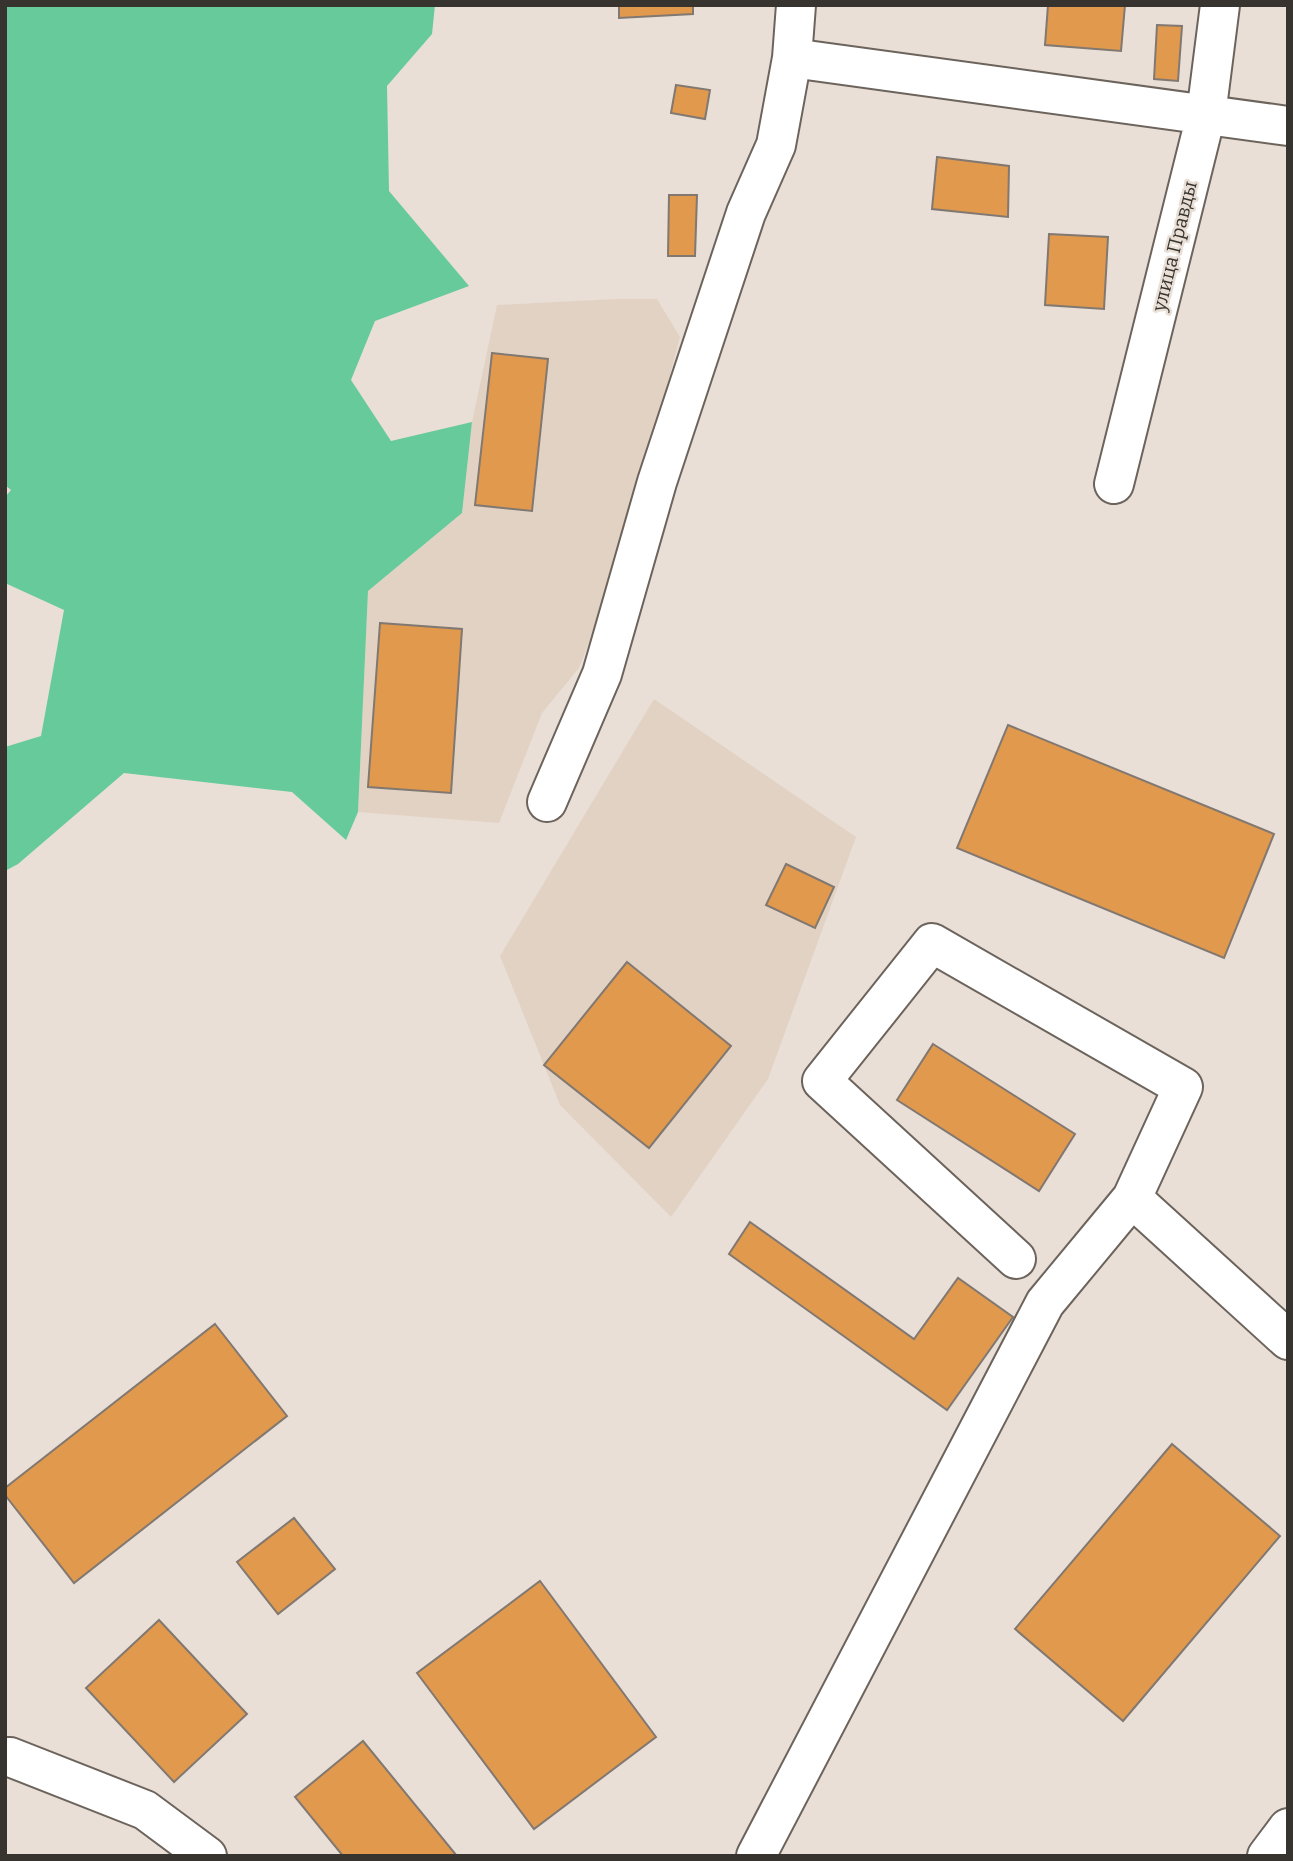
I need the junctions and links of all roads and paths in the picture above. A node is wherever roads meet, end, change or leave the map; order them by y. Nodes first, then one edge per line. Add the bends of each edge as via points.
1 (796, 5) edge
2 (1220, 5) edge
3 (792, 58) junction
4 (1206, 115) junction
5 (1288, 126) edge
6 (1114, 484) dead end
7 (548, 802) dead end
8 (1132, 1198) junction
9 (1016, 1259) dead end
10 (1288, 1340) edge
11 (5, 1756) edge
12 (1288, 1828) edge
13 (207, 1856) edge
14 (756, 1856) edge
15 (1267, 1856) edge

1 - 3 main road
2 - 4 main road, улица Правды
3 - 4 main road
3 - 7 main road via 776,145 746,214 657,482 602,674
4 - 5 main road
4 - 6 main road, улица Правды
8 - 9 main road via 1183,1087 932,943 822,1081
8 - 10 main road
8 - 14 main road via 1045,1303
11 - 13 main road via 145,1810
12 - 15 main road

